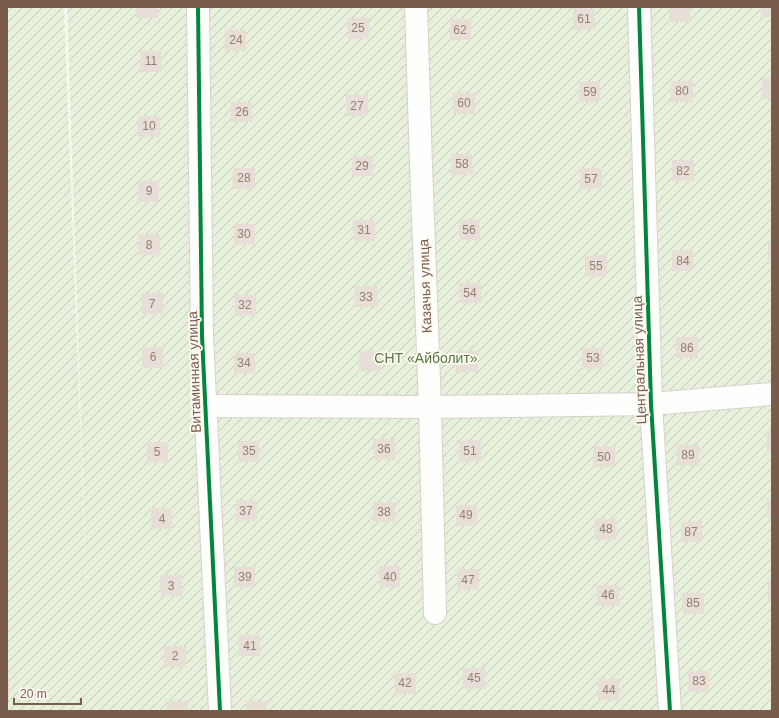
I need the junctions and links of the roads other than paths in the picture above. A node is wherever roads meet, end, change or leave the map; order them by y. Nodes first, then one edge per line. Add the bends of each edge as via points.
1 (198, 7) edge
2 (416, 7) edge
3 (639, 7) edge
4 (772, 394) edge
5 (651, 404) junction
6 (206, 406) junction
7 (430, 407) junction
8 (435, 613) dead end
9 (220, 711) edge
10 (670, 711) edge

1 - 6 street, Витаминная улица via 202,336
2 - 7 street, Казачья улица
3 - 5 street, Центральная улица
4 - 5 street
5 - 7 street
5 - 10 street, Центральная улица
6 - 7 street
6 - 9 street, Витаминная улица
7 - 8 street, Казачья улица

